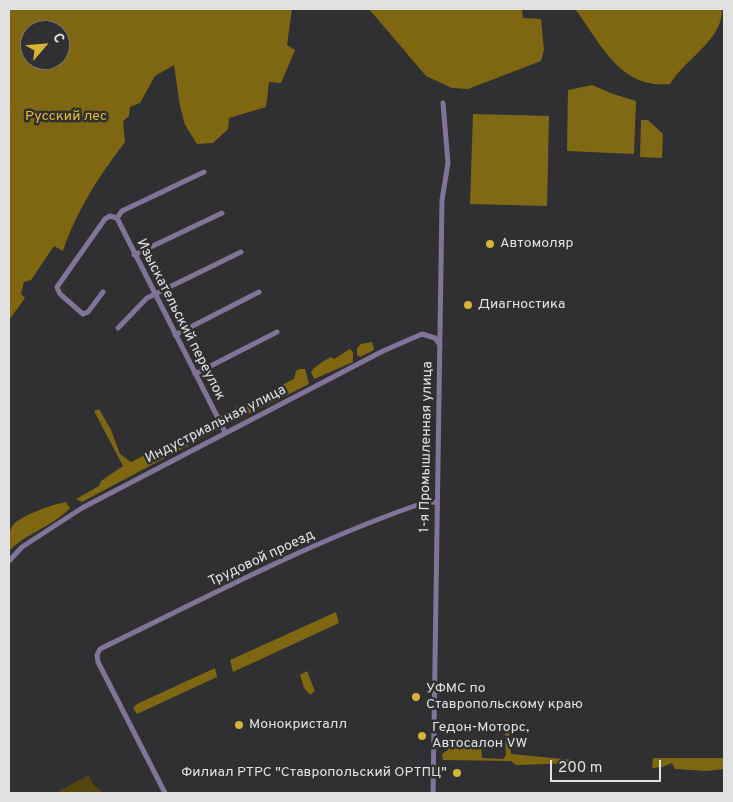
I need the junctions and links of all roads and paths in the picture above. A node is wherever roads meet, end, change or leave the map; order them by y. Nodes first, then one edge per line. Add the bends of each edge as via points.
1 (443, 103) dead end
2 (204, 172) dead end
3 (222, 213) dead end
4 (117, 218) junction
5 (240, 252) dead end
6 (134, 255) junction
7 (103, 292) dead end
8 (259, 292) dead end
9 (155, 295) junction
10 (118, 328) dead end
11 (277, 332) dead end
12 (175, 335) junction
13 (440, 345) junction
14 (195, 374) junction
15 (225, 432) junction
16 (437, 503) junction
17 (9, 561) edge
18 (165, 793) edge
19 (433, 793) edge

1 - 13 street, 1-я Промышленная улица via 448,164 442,200
2 - 4 street via 122,211
3 - 6 street
4 - 6 street, Изыскательский переулок
4 - 7 street via 110,216 105,219 57,287 60,294 83,314
5 - 9 street
6 - 9 street, Изыскательский переулок
8 - 12 street
9 - 10 street via 142,301
9 - 12 street, Изыскательский переулок
11 - 14 street
12 - 14 street, Изыскательский переулок
13 - 15 street, Индустриальная улица via 430,334 413,336
13 - 16 street, 1-я Промышленная улица
14 - 15 street, Изыскательский переулок
15 - 17 street, Индустриальная улица via 82,508 22,547
16 - 18 street, Трудовой проезд via 429,501 380,517 100,650 98,662
16 - 19 street, 1-я Промышленная улица

